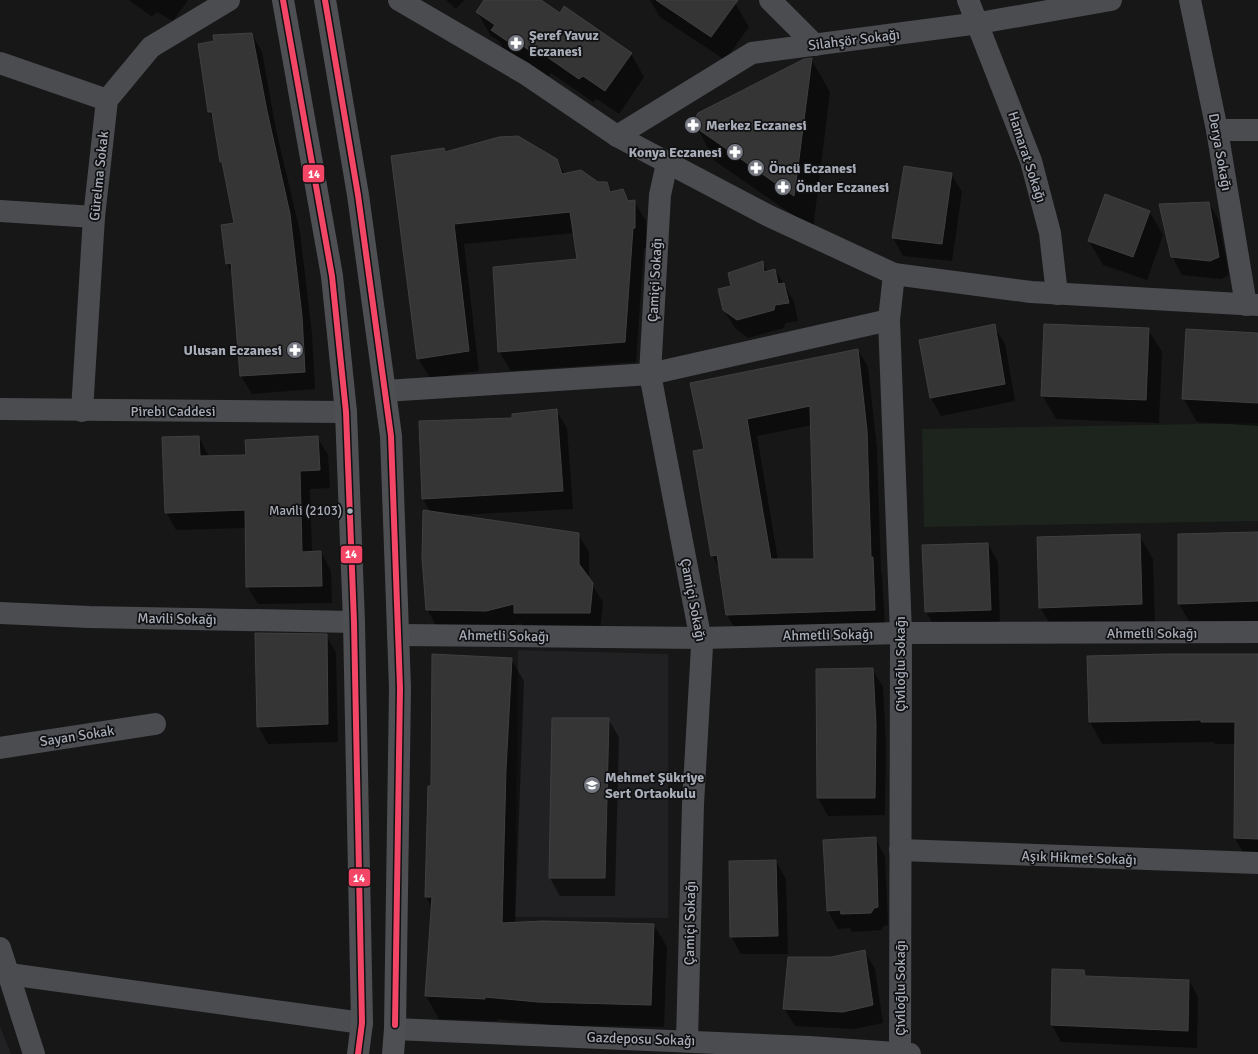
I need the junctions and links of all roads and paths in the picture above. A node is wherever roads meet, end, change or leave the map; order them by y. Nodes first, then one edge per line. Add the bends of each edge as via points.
1 (229, 0) edge
2 (283, 0) edge
3 (325, 0) edge
4 (399, 0) edge
5 (770, 0) edge
6 (968, 0) edge
7 (1111, 0) edge
8 (1190, 0) edge
9 (979, 23) junction
10 (815, 45) junction
11 (0, 63) edge
12 (107, 100) junction
13 (1217, 130) junction
14 (1258, 130) edge
15 (617, 136) junction
16 (667, 163) junction
17 (0, 211) edge
18 (94, 217) junction
19 (894, 274) junction
20 (1057, 294) junction
21 (1252, 305) edge
22 (889, 320) junction
23 (650, 374) junction
24 (385, 391) junction
25 (0, 409) edge
26 (82, 411) junction
27 (346, 412) junction
28 (0, 613) edge
29 (354, 622) junction
30 (1258, 632) edge
31 (901, 633) junction
32 (398, 635) junction
33 (701, 638) junction
34 (155, 724) dead end
35 (0, 748) edge
36 (900, 850) junction
37 (1258, 863) edge
38 (0, 948) edge
39 (9, 974) junction
40 (362, 1023) junction
41 (395, 1029) junction
42 (688, 1042) junction
43 (809, 1050) edge
44 (34, 1054) edge
45 (358, 1054) edge
46 (393, 1054) edge
47 (905, 1054) edge

1 - 12 street via 151,47
2 - 27 main road via 332,276
3 - 24 main road via 358,195
4 - 15 street via 524,73
5 - 10 street
6 - 9 street, Hamarat Sokağı
7 - 9 street, Silahşör Sokağı
8 - 13 street, Derya Sokağı
9 - 10 street, Silahşör Sokağı
9 - 20 street, Hamarat Sokağı via 1031,161 1050,233
10 - 15 street, Silahşör Sokağı via 752,53
11 - 12 street
12 - 18 street, Gürelma Sokak
13 - 14 street
13 - 21 street, Derya Sokağı
15 - 16 street
16 - 19 street via 769,216
16 - 23 street, Çamiçi Sokağı via 660,195
17 - 18 street
18 - 26 street, Gürelma Sokak
19 - 20 street
19 - 22 street, Çiviloğlu Sokağı
20 - 21 street
22 - 23 street
22 - 31 street, Çiviloğlu Sokağı
23 - 24 street
23 - 33 street, Çamiçi Sokağı
24 - 32 main road via 391,436
25 - 26 street, Pirebi Caddesi
26 - 27 street, Pirebi Caddesi
27 - 29 main road
28 - 29 street, Mavili Sokağı
29 - 40 main road
30 - 31 street, Ahmetli Sokağı
31 - 33 street, Ahmetli Sokağı
31 - 36 street, Çiviloğlu Sokağı
32 - 33 street, Ahmetli Sokağı
32 - 41 main road via 400,688
33 - 42 street, Çamiçi Sokağı via 693,804
34 - 35 street, Sayan Sokak
36 - 37 street, Aşık Hikmet Sokağı
36 - 47 street, Çiviloğlu Sokağı
38 - 39 street
39 - 40 street
39 - 44 street
40 - 45 main road
41 - 42 street, Gazdeposu Sokağı
41 - 46 main road
42 - 43 street, Gazdeposu Sokağı
43 - 47 street, Gazdeposu Sokağı

